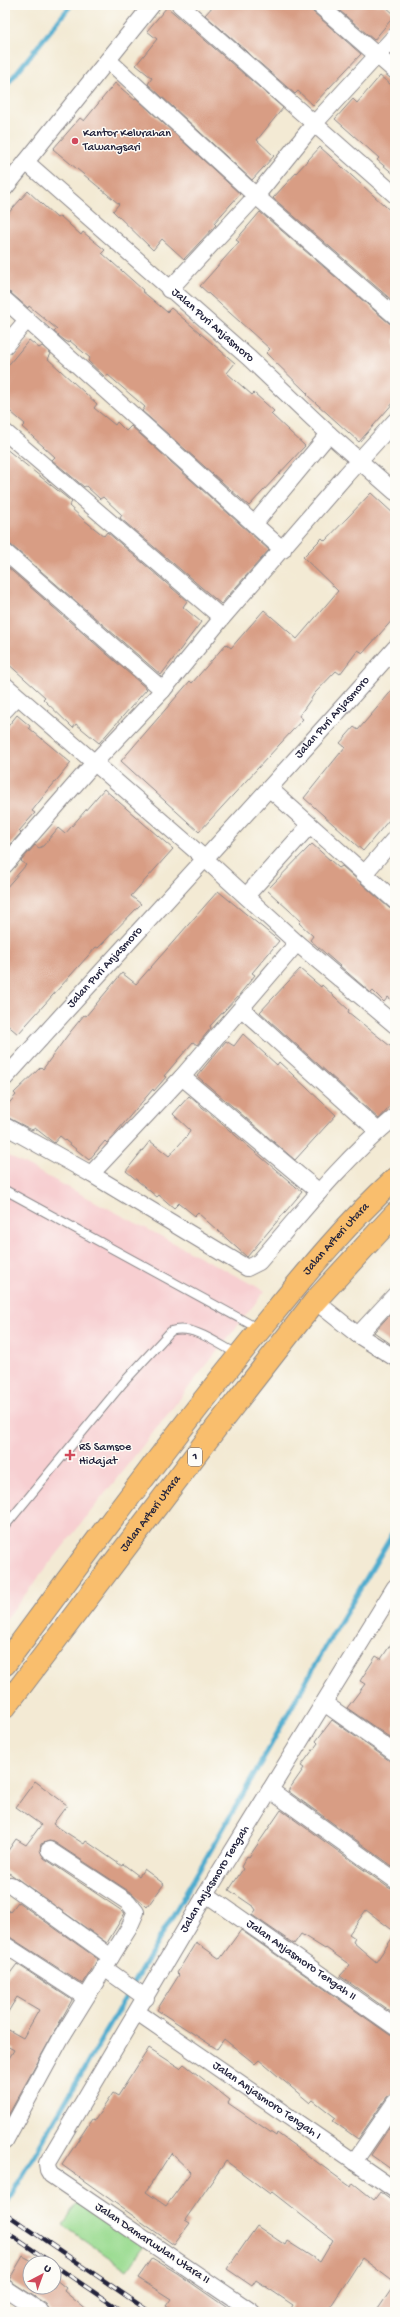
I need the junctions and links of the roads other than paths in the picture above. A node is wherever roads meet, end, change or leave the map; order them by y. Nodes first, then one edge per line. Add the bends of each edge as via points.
1 (152, 5) edge
2 (180, 5) edge
3 (319, 5) edge
4 (395, 36) edge
5 (378, 56) junction
6 (108, 60) junction
7 (395, 71) edge
8 (314, 124) junction
9 (26, 162) junction
10 (5, 188) edge
11 (395, 195) edge
12 (256, 196) junction
13 (169, 290) junction
14 (5, 300) edge
15 (395, 316) edge
16 (27, 320) junction
17 (5, 346) edge
18 (395, 421) edge
19 (5, 432) edge
20 (329, 434) junction
21 (359, 460) junction
22 (395, 492) edge
23 (255, 523) junction
24 (282, 550) junction
25 (5, 552) edge
26 (222, 618) junction
27 (395, 648) edge
28 (5, 686) edge
29 (163, 690) junction
30 (17, 697) junction
31 (5, 710) edge
32 (93, 764) junction
33 (270, 789) junction
34 (310, 825) junction
35 (395, 838) edge
36 (204, 858) junction
37 (5, 865) edge
38 (364, 874) junction
39 (246, 896) junction
40 (395, 901) edge
41 (297, 943) junction
42 (242, 1009) junction
43 (395, 1025) edge
44 (182, 1077) junction
45 (5, 1078) edge
46 (395, 1117) edge
47 (5, 1126) edge
48 (378, 1131) junction
49 (91, 1174) junction
50 (395, 1179) edge
51 (5, 1190) edge
52 (319, 1192) junction
53 (395, 1214) edge
54 (395, 1295) edge
55 (315, 1301) junction
56 (260, 1330) junction
57 (358, 1335) junction
58 (240, 1355) junction
59 (395, 1358) edge
60 (5, 1526) edge
61 (395, 1587) edge
62 (390, 1608) edge
63 (5, 1664) edge
64 (324, 1702) junction
65 (5, 1708) edge
66 (395, 1753) edge
67 (270, 1790) junction
68 (49, 1850) dead end
69 (395, 1880) edge
70 (11, 1885) dead end
71 (206, 1894) junction
72 (7, 1952) edge
73 (107, 1962) junction
74 (85, 1997) junction
75 (146, 1998) junction
76 (137, 2012) junction
77 (395, 2027) edge
78 (395, 2102) edge
79 (5, 2141) edge
80 (354, 2162) junction
81 (51, 2175) joint
82 (395, 2190) edge
83 (5, 2288) edge
84 (41, 2312) edge
85 (252, 2312) edge

1 - 6 street
2 - 8 street
3 - 5 street
4 - 5 street
5 - 7 street
5 - 8 street
6 - 9 street
6 - 12 street
8 - 11 street
8 - 12 street
9 - 10 street
9 - 13 street, Jalan Puri Anjasmoro
12 - 13 street
12 - 15 street
13 - 20 street, Jalan Puri Anjasmoro via 249,358
14 - 16 street
16 - 17 street
16 - 23 street
18 - 21 street
19 - 26 street
20 - 21 street, Jalan Puri Anjasmoro
20 - 23 street
21 - 22 street, Jalan Puri Anjasmoro
21 - 24 street
23 - 24 street
24 - 26 street
25 - 29 street
26 - 29 street
27 - 33 street, Jalan Puri Anjasmoro
28 - 30 street
29 - 32 street
30 - 31 street
30 - 32 street
32 - 36 street
32 - 37 street
33 - 34 street
33 - 36 street, Jalan Puri Anjasmoro
34 - 38 street
34 - 39 street
35 - 38 street
36 - 39 street
36 - 45 street, Jalan Puri Anjasmoro
38 - 40 street
39 - 41 street
41 - 42 street
41 - 43 street
42 - 44 street
42 - 48 street
44 - 49 street
44 - 52 street
46 - 48 street
47 - 49 street
48 - 52 street
49 - 52 street via 242,1267 253,1267 259,1262
50 - 56 highway, Jalan Arteri Utara / 1 via 308,1271
51 - 56 lane
53 - 55 highway, Jalan Arteri Utara / 1
54 - 57 street
55 - 57 street
55 - 65 highway, Jalan Arteri Utara / 1
56 - 58 highway, Jalan Arteri Utara / 1
57 - 59 street
58 - 60 lane via 192,1331 171,1331 123,1383
58 - 63 highway, Jalan Arteri Utara / 1 via 109,1523
61 - 62 street, Jalan Anjasmoro Tengah
62 - 64 street, Jalan Anjasmoro Tengah
64 - 66 street
64 - 67 street, Jalan Anjasmoro Tengah
67 - 69 street
67 - 71 street, Jalan Anjasmoro Tengah
68 - 73 street via 128,1902 136,1910 129,1928
70 - 73 street
71 - 75 street, Jalan Anjasmoro Tengah
71 - 77 street, Jalan Anjasmoro Tengah II
72 - 74 street
73 - 74 street
73 - 75 street
74 - 79 street
75 - 76 street, Jalan Anjasmoro Tengah
76 - 80 street, Jalan Anjasmoro Tengah I
76 - 81 street, Jalan Anjasmoro Tengah via 49,2157 47,2166
78 - 80 street
80 - 82 street, Jalan Anjasmoro Tengah I
81 - 85 street, Jalan Damarwulan Utara II
83 - 84 street

